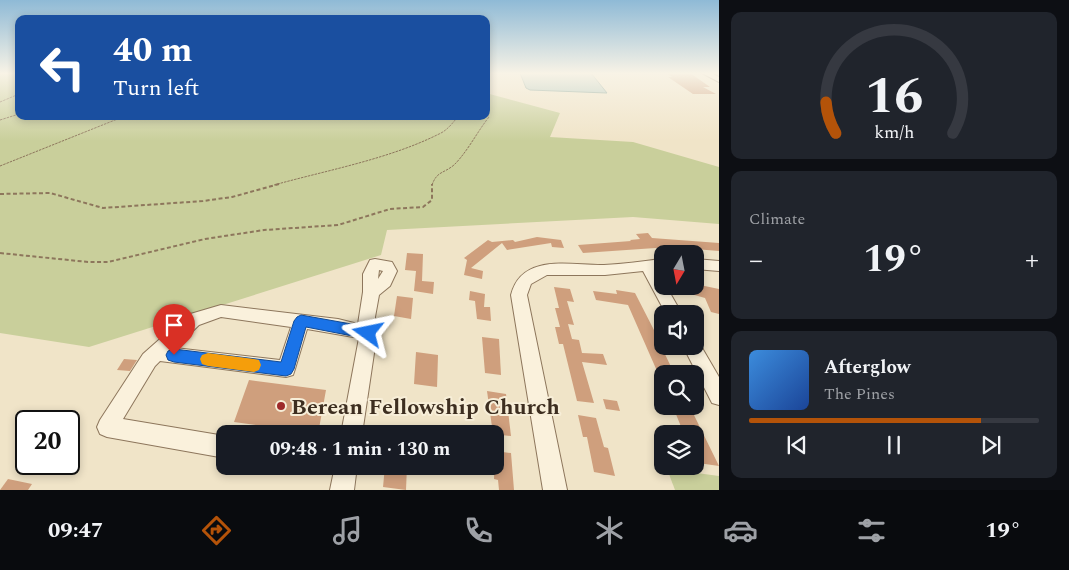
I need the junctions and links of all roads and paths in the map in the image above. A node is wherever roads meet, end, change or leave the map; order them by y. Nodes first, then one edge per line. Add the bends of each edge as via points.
1 (15, 96) edge
2 (0, 102) edge
3 (15, 115) edge
4 (0, 120) edge
5 (115, 120) edge
6 (455, 120) edge
7 (486, 120) edge
8 (0, 166) edge
9 (0, 194) edge
10 (0, 253) edge
11 (654, 265) edge
12 (704, 265) edge
13 (719, 266) edge
14 (371, 292) dead end
15 (301, 321) junction
16 (368, 333) junction
17 (155, 353) junction
18 (697, 355) edge
19 (716, 386) edge
20 (353, 425) edge
21 (216, 446) edge
22 (344, 475) edge
23 (342, 490) edge
24 (555, 490) edge

1 - 2 path
3 - 4 path
5 - 8 path
6 - 9 path via 440,134 387,154 232,197 103,208 50,194
7 - 10 path via 452,167 436,175 432,200 423,208 390,209 338,225 264,230 205,239 108,262
11 - 24 street via 598,270 557,269 540,271 525,279 519,295
12 - 13 street
14 - 16 street via 366,324
15 - 16 street
15 - 17 street via 214,313 189,322
15 - 17 street via 286,369
16 - 20 street
17 - 21 street via 107,428
18 - 19 street
22 - 23 street

